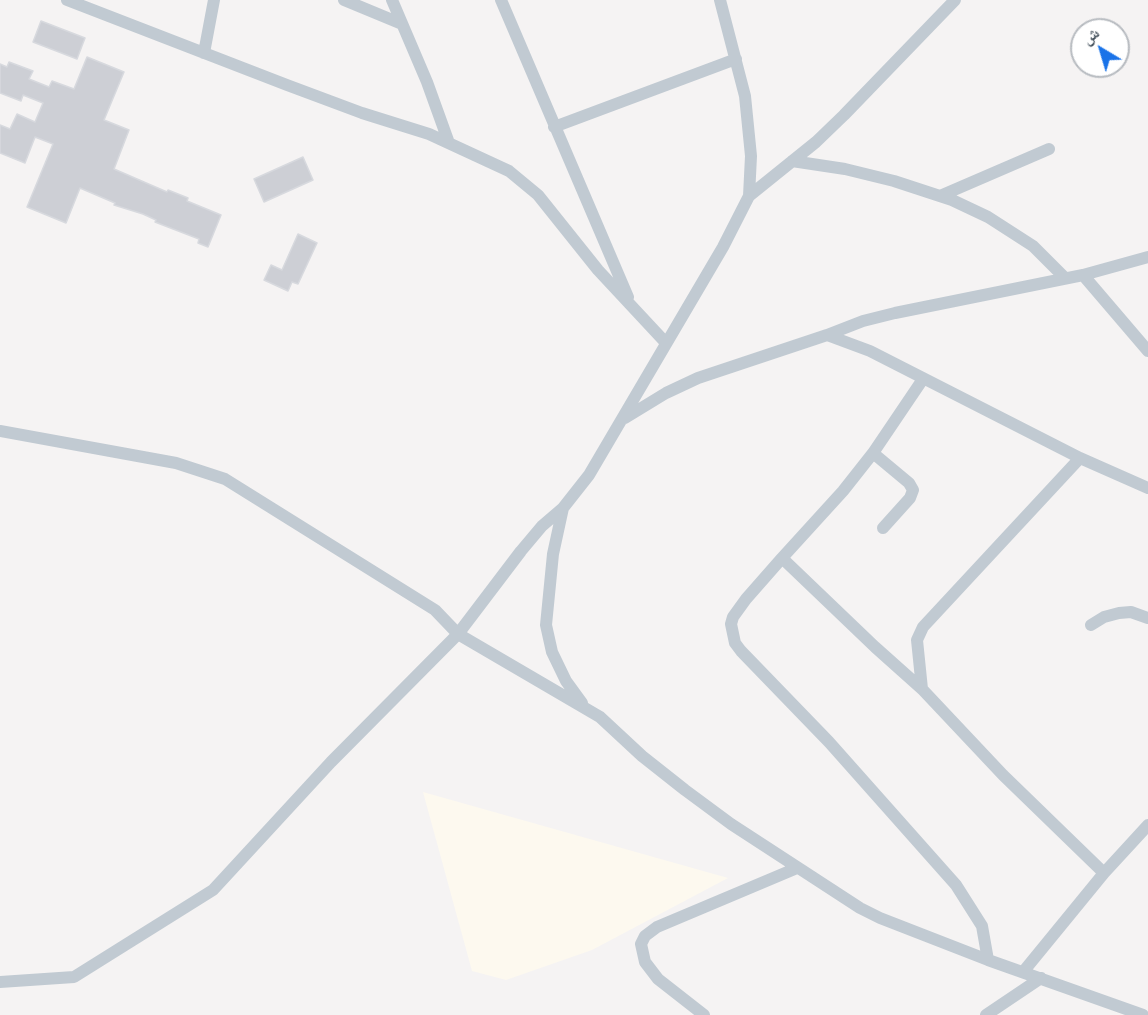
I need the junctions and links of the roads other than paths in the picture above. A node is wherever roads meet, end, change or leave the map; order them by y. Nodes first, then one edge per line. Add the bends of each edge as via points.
1 (67, 0) edge
2 (214, 0) edge
3 (344, 0) edge
4 (392, 0) edge
5 (501, 0) edge
6 (720, 0) edge
7 (955, 0) edge
8 (402, 24) junction
9 (204, 54) junction
10 (736, 60) junction
11 (554, 127) junction
12 (449, 142) junction
13 (1049, 149) dead end
14 (792, 161) junction
15 (749, 196) junction
16 (940, 196) junction
17 (1148, 257) edge
18 (1083, 275) junction
19 (1064, 277) junction
20 (631, 305) junction
21 (827, 335) junction
22 (666, 343) junction
23 (1148, 351) edge
24 (923, 379) junction
25 (624, 419) junction
26 (0, 431) edge
27 (873, 453) junction
28 (1080, 458) junction
29 (1148, 488) edge
30 (563, 508) junction
31 (883, 528) dead end
32 (782, 558) junction
33 (1148, 618) edge
34 (1091, 625) dead end
35 (458, 634) junction
36 (922, 689) junction
37 (584, 707) junction
38 (1148, 825) edge
39 (797, 868) junction
40 (1104, 873) junction
41 (988, 960) junction
42 (1023, 972) junction
43 (1041, 978) junction
44 (0, 982) edge
45 (704, 1015) edge
46 (986, 1015) edge
47 (1143, 1015) edge

1 - 9 street
2 - 9 street
3 - 8 street
4 - 8 street
5 - 11 street
6 - 10 street
7 - 14 street via 844,115
8 - 12 street
9 - 12 street
10 - 11 street
10 - 15 street via 746,96
11 - 20 street
12 - 20 street via 509,171 526,184
13 - 16 street
14 - 15 street
14 - 16 street via 894,180
15 - 22 street
16 - 19 street via 988,217 1032,246
17 - 18 street
18 - 19 street
18 - 23 street
19 - 21 street via 895,313
20 - 22 street
21 - 24 street via 870,351
21 - 25 street via 698,378
22 - 25 street
24 - 27 street
24 - 28 street
25 - 30 street
26 - 35 street via 176,463 225,480 435,610
27 - 31 street via 913,490
27 - 32 street
28 - 29 street
28 - 36 street via 923,627 917,640
30 - 35 street via 521,551
30 - 37 street via 553,554 546,625 552,652
32 - 36 street
32 - 41 street via 733,617 735,643 830,742 956,885 982,926
33 - 34 street via 1131,612 1119,613
35 - 37 street
35 - 44 street via 331,762 213,890 74,977
36 - 40 street
37 - 39 street via 685,790
38 - 40 street
39 - 41 street via 870,913
39 - 45 street via 657,927 645,936 641,944 645,962 658,979
40 - 42 street
41 - 42 street
42 - 43 street
43 - 46 street
43 - 47 street

